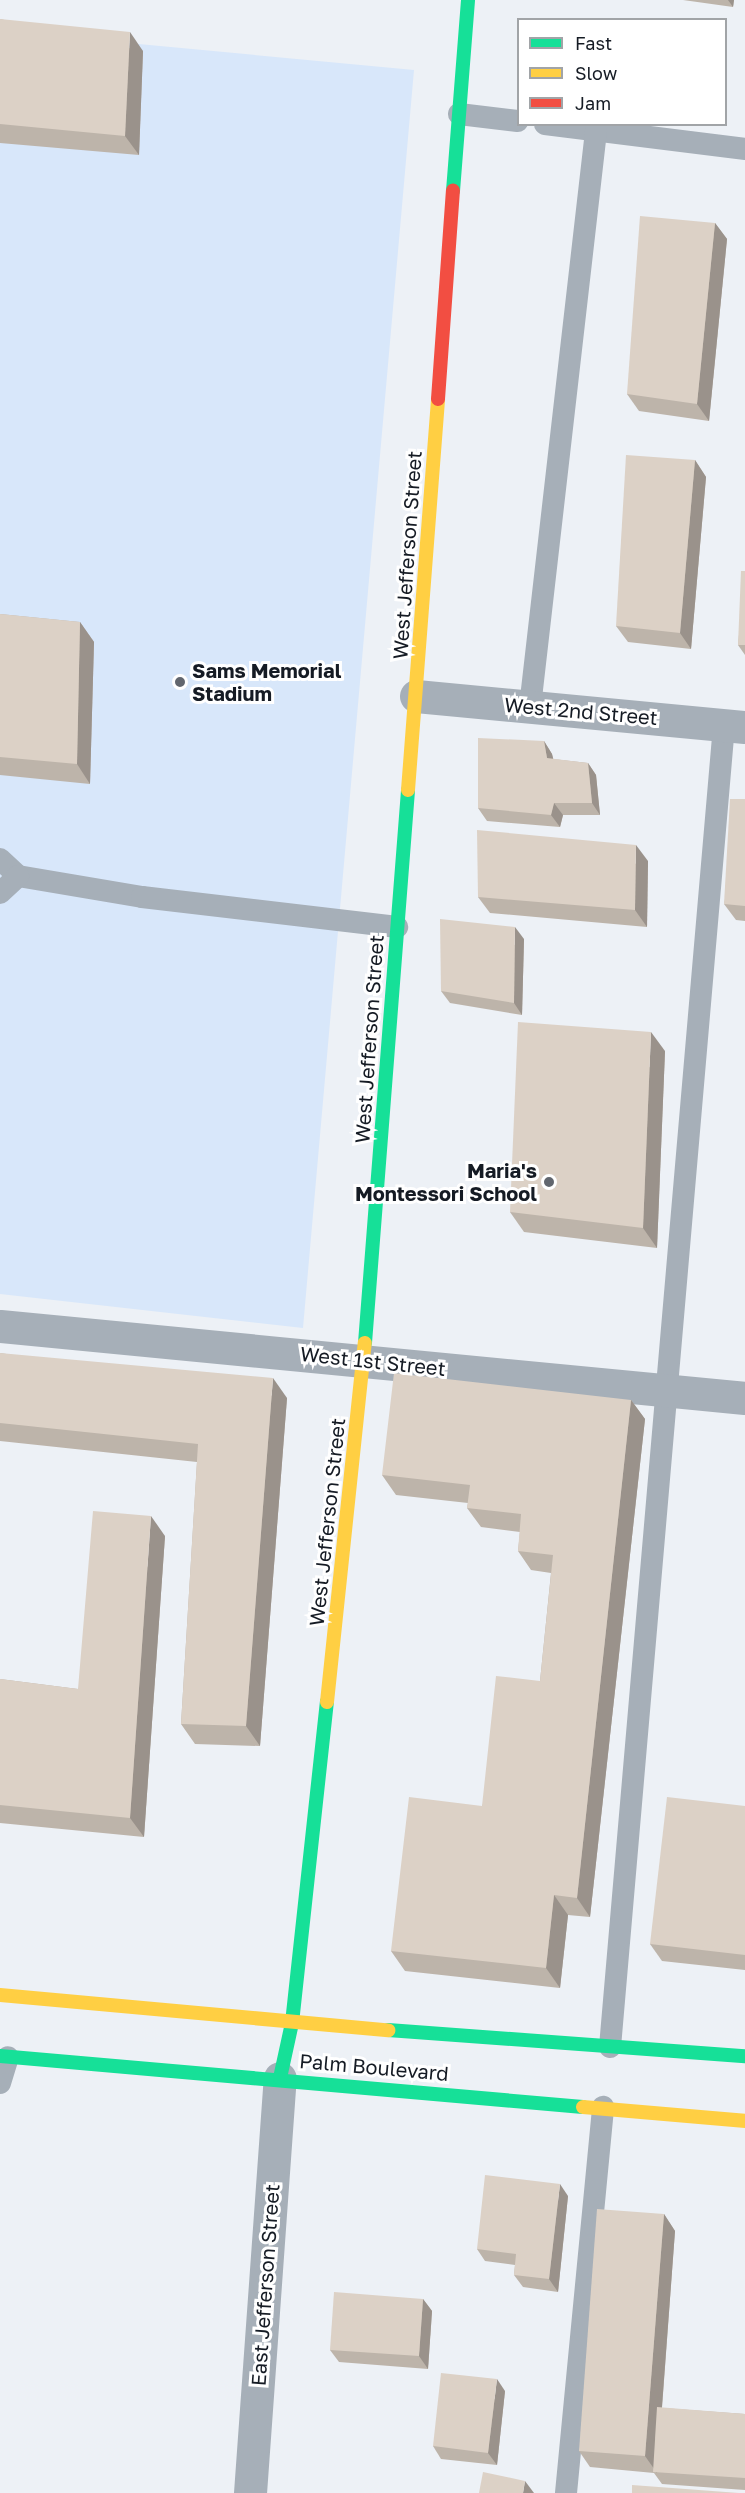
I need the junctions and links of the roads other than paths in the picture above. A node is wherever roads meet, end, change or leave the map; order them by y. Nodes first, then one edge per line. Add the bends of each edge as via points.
1 (468, 0) edge
2 (459, 114) junction
3 (517, 121) edge
4 (560, 126) edge
5 (596, 131) junction
6 (745, 149) edge
7 (416, 696) junction
8 (530, 707) junction
9 (735, 726) edge
10 (0, 860) edge
11 (18, 876) junction
12 (0, 893) edge
13 (397, 927) junction
14 (0, 1326) edge
15 (364, 1360) junction
16 (665, 1390) junction
17 (745, 1398) edge
18 (0, 1995) edge
19 (292, 2024) junction
20 (610, 2047) junction
21 (4, 2056) edge
22 (745, 2056) edge
23 (280, 2078) junction
24 (0, 2083) edge
25 (603, 2107) junction
26 (745, 2121) edge
27 (250, 2493) edge
28 (566, 2493) edge

1 - 2 street, West Jefferson Street
2 - 3 lane
2 - 7 street, West Jefferson Street
4 - 5 lane
5 - 6 lane
5 - 8 lane
7 - 8 street, West 2nd Street
7 - 13 street, West Jefferson Street
8 - 9 street, West 2nd Street
9 - 16 lane
10 - 11 lane
11 - 12 lane
11 - 13 lane via 142,897
13 - 15 street, West Jefferson Street
14 - 15 street, West 1st Street
15 - 16 street, West 1st Street
15 - 19 street, West Jefferson Street
16 - 17 street, West 1st Street
16 - 20 lane
18 - 19 street, Palm Boulevard
19 - 20 street, Palm Boulevard
19 - 23 street, West Jefferson Street
20 - 22 street, Palm Boulevard
21 - 23 street, Palm Boulevard
21 - 24 lane
23 - 25 street, Palm Boulevard
23 - 27 street, East Jefferson Street
25 - 26 street, Palm Boulevard
25 - 28 lane

